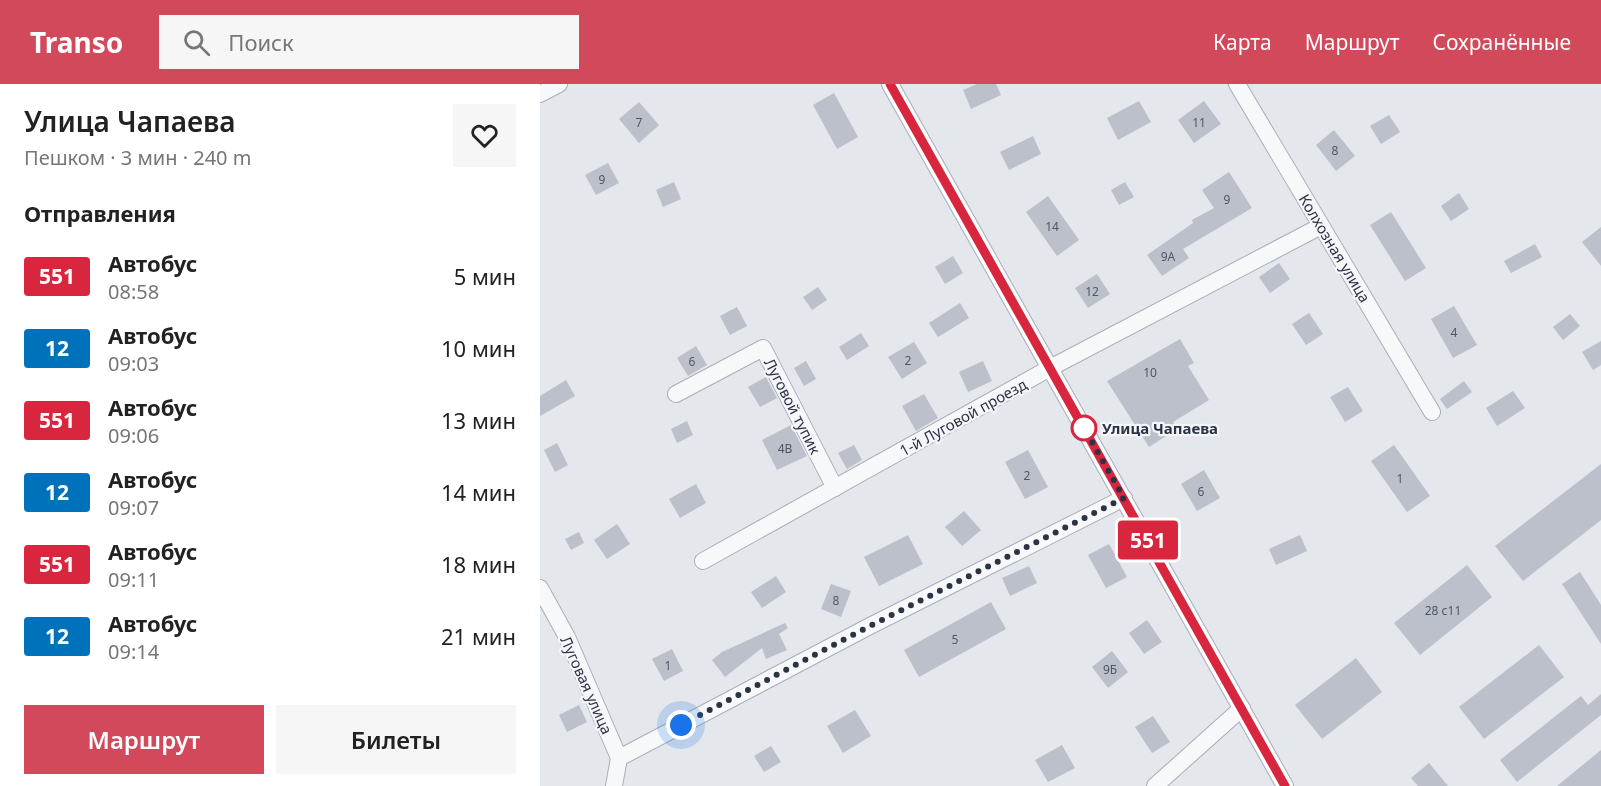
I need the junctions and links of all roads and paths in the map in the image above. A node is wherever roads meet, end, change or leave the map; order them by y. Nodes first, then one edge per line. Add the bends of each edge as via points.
1 (559, 84) edge
2 (890, 84) edge
3 (1237, 84) edge
4 (540, 94) edge
5 (1321, 226) junction
6 (1050, 368) junction
7 (676, 394) dead end
8 (1432, 412) dead end
9 (835, 488) junction
10 (1124, 498) junction
11 (703, 561) dead end
12 (540, 588) edge
13 (1242, 708) junction
14 (619, 758) junction
15 (614, 786) edge
16 (1155, 786) edge
17 (1285, 786) edge

1 - 4 street
2 - 6 street
3 - 5 street, Колхозная улица
5 - 6 street, 1-й Луговой проезд
5 - 8 street, Колхозная улица
6 - 9 street, 1-й Луговой проезд
6 - 10 street
7 - 9 street, Луговой тупик via 763,348
9 - 11 street, 1-й Луговой проезд
10 - 13 street
10 - 14 street
12 - 14 street, Луговая улица via 567,637
13 - 16 street
13 - 17 street
14 - 15 street

